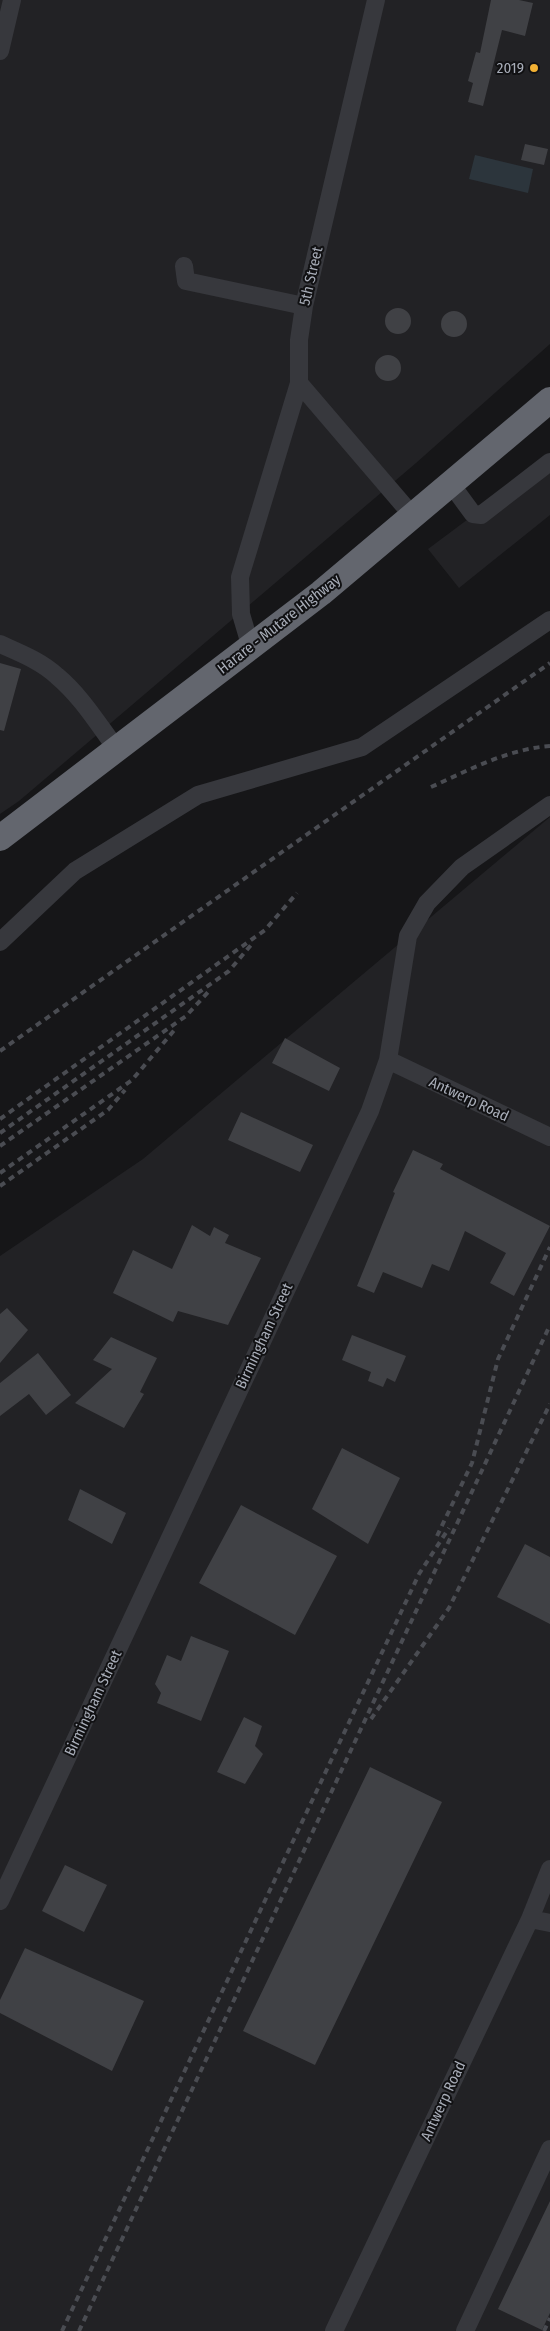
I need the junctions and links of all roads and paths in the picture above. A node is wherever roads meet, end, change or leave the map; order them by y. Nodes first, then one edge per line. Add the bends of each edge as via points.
1 (12, 0) edge
2 (376, 0) edge
3 (0, 51) edge
4 (184, 266) dead end
5 (304, 306) junction
6 (299, 383) junction
7 (550, 400) edge
8 (550, 462) edge
9 (451, 484) junction
10 (412, 515) junction
11 (550, 620) edge
12 (0, 644) edge
13 (250, 648) junction
14 (116, 748) junction
15 (550, 805) edge
16 (0, 838) edge
17 (0, 942) edge
18 (388, 1060) junction
19 (550, 1137) edge
20 (550, 1870) edge
21 (0, 1901) edge
22 (530, 1919) junction
23 (550, 1922) edge
24 (550, 2149) edge
25 (334, 2331) edge
26 (465, 2331) edge

1 - 3 street
2 - 5 street, 5th Street
4 - 5 street via 186,281
5 - 6 street, 5th Street via 299,340
6 - 10 street
6 - 13 street, 5th Street via 240,577 241,614
7 - 9 highway, Harare - Mutare Highway
8 - 9 street via 482,515 473,514
9 - 10 highway, Harare - Mutare Highway
10 - 13 highway, Harare - Mutare Highway
11 - 17 street via 362,747 198,795 75,871
12 - 14 street via 35,660 57,676 80,700
13 - 14 highway, Harare - Mutare Highway
14 - 16 highway, Harare - Mutare Highway
15 - 18 street, Birmingham Street via 462,867 427,903 408,936
18 - 19 street, Antwerp Road
18 - 21 street, Birmingham Street via 370,1111
20 - 22 street, Antwerp Road
22 - 23 street
22 - 25 street, Antwerp Road
24 - 26 street

